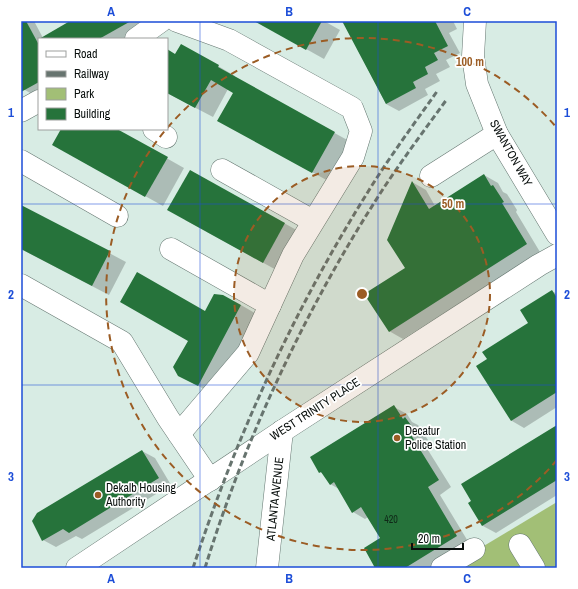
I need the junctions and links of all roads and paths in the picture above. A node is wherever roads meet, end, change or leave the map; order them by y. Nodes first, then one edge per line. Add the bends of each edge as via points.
1 (161, 21) edge
2 (177, 21) edge
3 (475, 21) edge
4 (137, 38) edge
5 (38, 102) edge
6 (21, 111) edge
7 (497, 134) junction
8 (21, 161) edge
9 (222, 170) dead end
10 (431, 176) dead end
11 (117, 216) dead end
12 (313, 222) junction
13 (557, 234) edge
14 (171, 249) dead end
15 (557, 255) edge
16 (21, 285) edge
17 (270, 305) junction
18 (282, 431) junction
19 (179, 434) junction
20 (210, 480) junction
21 (520, 545) dead end
22 (474, 549) dead end
23 (76, 568) edge
24 (267, 568) edge
25 (442, 568) edge
26 (534, 568) edge

1 - 4 street
2 - 12 street via 229,40 352,108 361,131 353,157
3 - 7 street, SWANTON WAY via 473,56 477,84
5 - 6 street
7 - 10 street
7 - 13 street, SWANTON WAY
8 - 11 street
9 - 12 street
12 - 17 street via 293,255
14 - 17 street
15 - 18 street, WEST TRINITY PLACE
16 - 19 street via 122,342
17 - 19 street via 248,352
18 - 20 street, WEST TRINITY PLACE
18 - 24 street, ATLANTA AVENUE
19 - 20 street
20 - 23 street, WEST TRINITY PLACE
21 - 26 street
22 - 25 street

